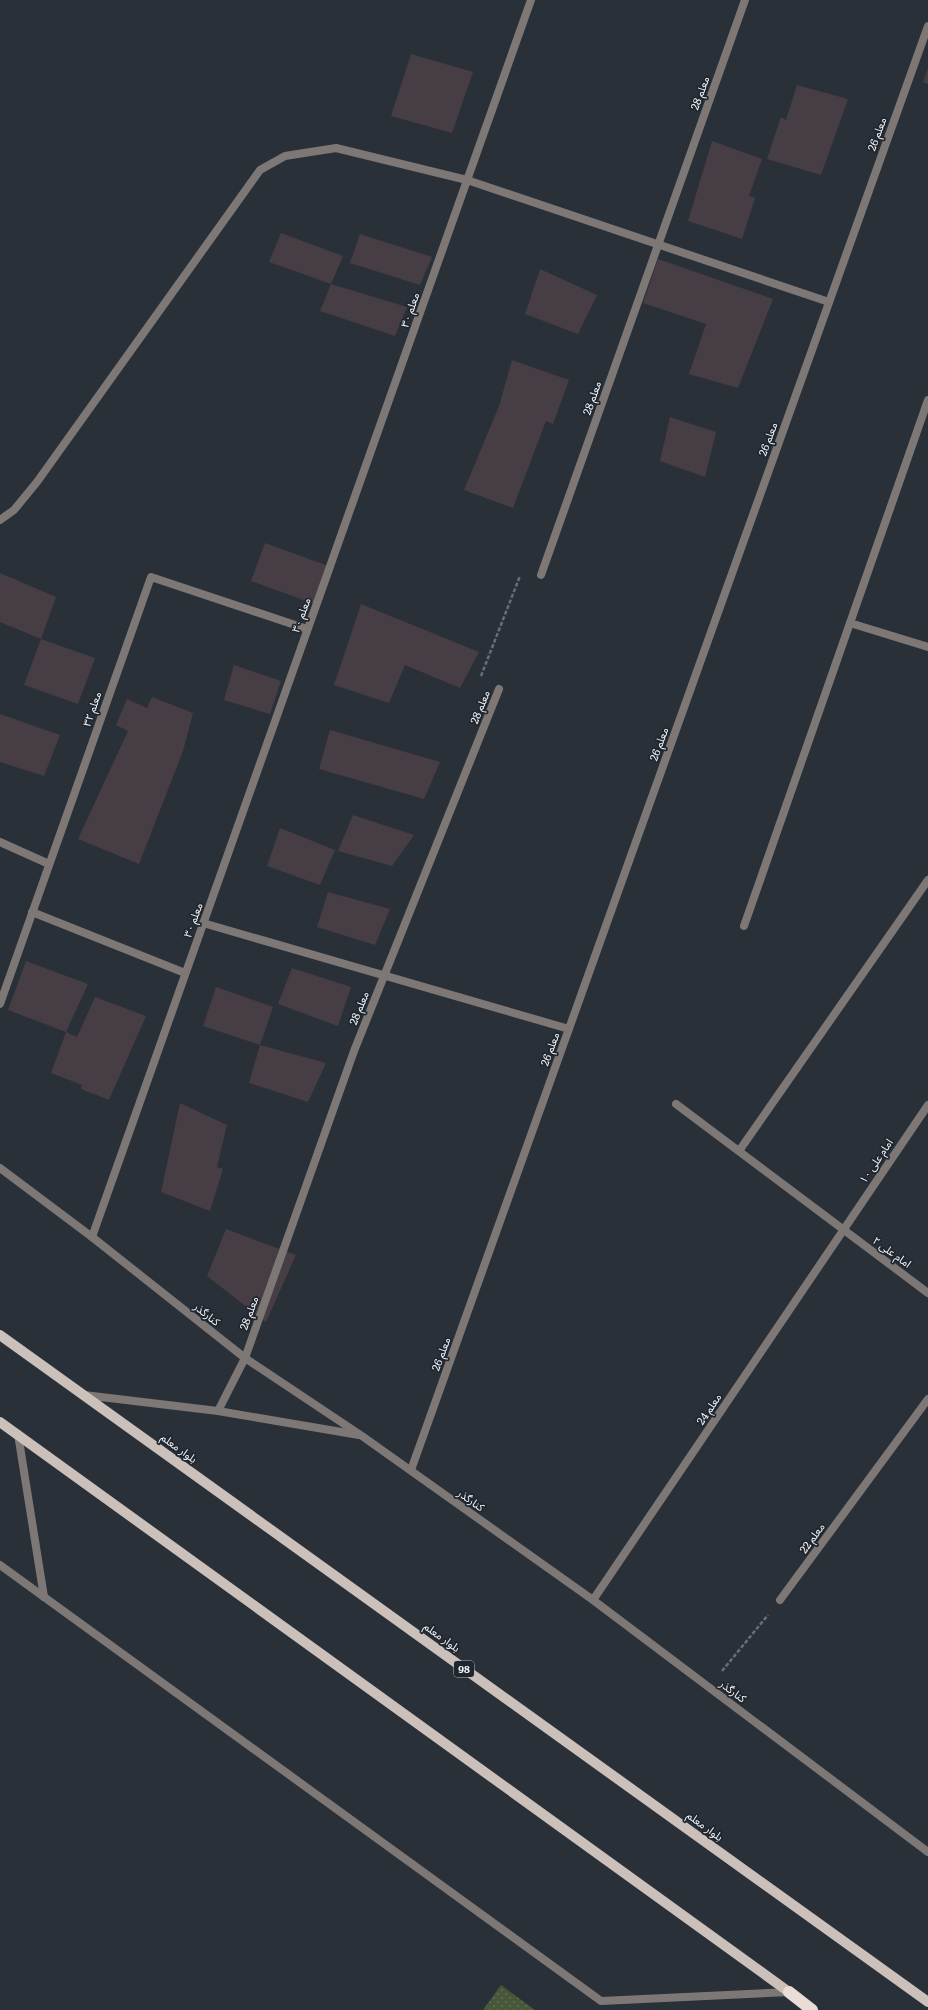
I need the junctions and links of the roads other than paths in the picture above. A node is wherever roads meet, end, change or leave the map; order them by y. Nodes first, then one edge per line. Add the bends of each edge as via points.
1 (531, 0) edge
2 (745, 0) edge
3 (928, 26) edge
4 (467, 180) junction
5 (658, 244) junction
6 (829, 302) junction
7 (928, 400) edge
8 (0, 520) edge
9 (541, 575) road end
10 (850, 623) junction
11 (307, 630) junction
12 (928, 647) edge
13 (499, 689) road end
14 (0, 842) edge
15 (49, 864) junction
16 (928, 880) edge
17 (32, 912) junction
18 (203, 923) junction
19 (744, 926) dead end
20 (186, 973) junction
21 (385, 974) junction
22 (0, 1004) edge
23 (569, 1029) junction
24 (676, 1104) dead end
25 (928, 1105) edge
26 (739, 1151) junction
27 (0, 1168) edge
28 (842, 1230) junction
29 (92, 1237) junction
30 (928, 1293) edge
31 (0, 1335) edge
32 (245, 1358) junction
33 (84, 1395) junction
34 (928, 1399) edge
35 (218, 1411) junction
36 (0, 1422) edge
37 (18, 1434) junction
38 (362, 1436) junction
39 (411, 1470) junction
40 (0, 1566) edge
41 (44, 1597) junction
42 (593, 1600) junction
43 (780, 1600) road end
44 (928, 1852) edge
45 (789, 1992) junction
46 (928, 2002) edge
47 (812, 2010) edge

1 - 4 street, معلم ۳۰
2 - 5 street, معلم 28
3 - 6 street, معلم 26
4 - 5 street
4 - 8 street via 336,148 285,156 260,170 37,482 14,510
4 - 11 street, معلم ۳۰
5 - 6 street
5 - 9 street, معلم 28
6 - 23 street, معلم 26
7 - 10 street
10 - 12 street
10 - 19 street
11 - 15 street, معلم ۳۲ via 150,577
11 - 18 street, معلم ۳۰
13 - 21 street, معلم 28
14 - 15 street
15 - 17 street, معلم ۳۲
16 - 26 street
17 - 20 street
17 - 22 street, معلم ۳۲
18 - 20 street, معلم ۳۰
18 - 21 street
20 - 29 street, معلم ۳۰
21 - 23 street
21 - 32 street, معلم 28 via 354,1051
23 - 39 street, معلم 26
24 - 26 street, امام علی ۲
25 - 28 street, امام علی ۱۰
26 - 28 street, امام علی ۲
27 - 29 street, کنارگذر
28 - 30 street, امام علی ۲
28 - 42 street, معلم 24
29 - 32 street, کنارگذر
31 - 33 main road, بلوار معلم / 98
32 - 35 street, معلم 28
32 - 38 street, کنارگذر
33 - 35 street
33 - 46 main road, بلوار معلم / 98
34 - 43 street, معلم 22
35 - 38 street
36 - 37 main road
37 - 41 street
37 - 45 main road
38 - 39 street, کنارگذر
39 - 42 street, کنارگذر
40 - 41 street
41 - 45 street via 601,2001
42 - 44 street, کنارگذر
45 - 47 highway

